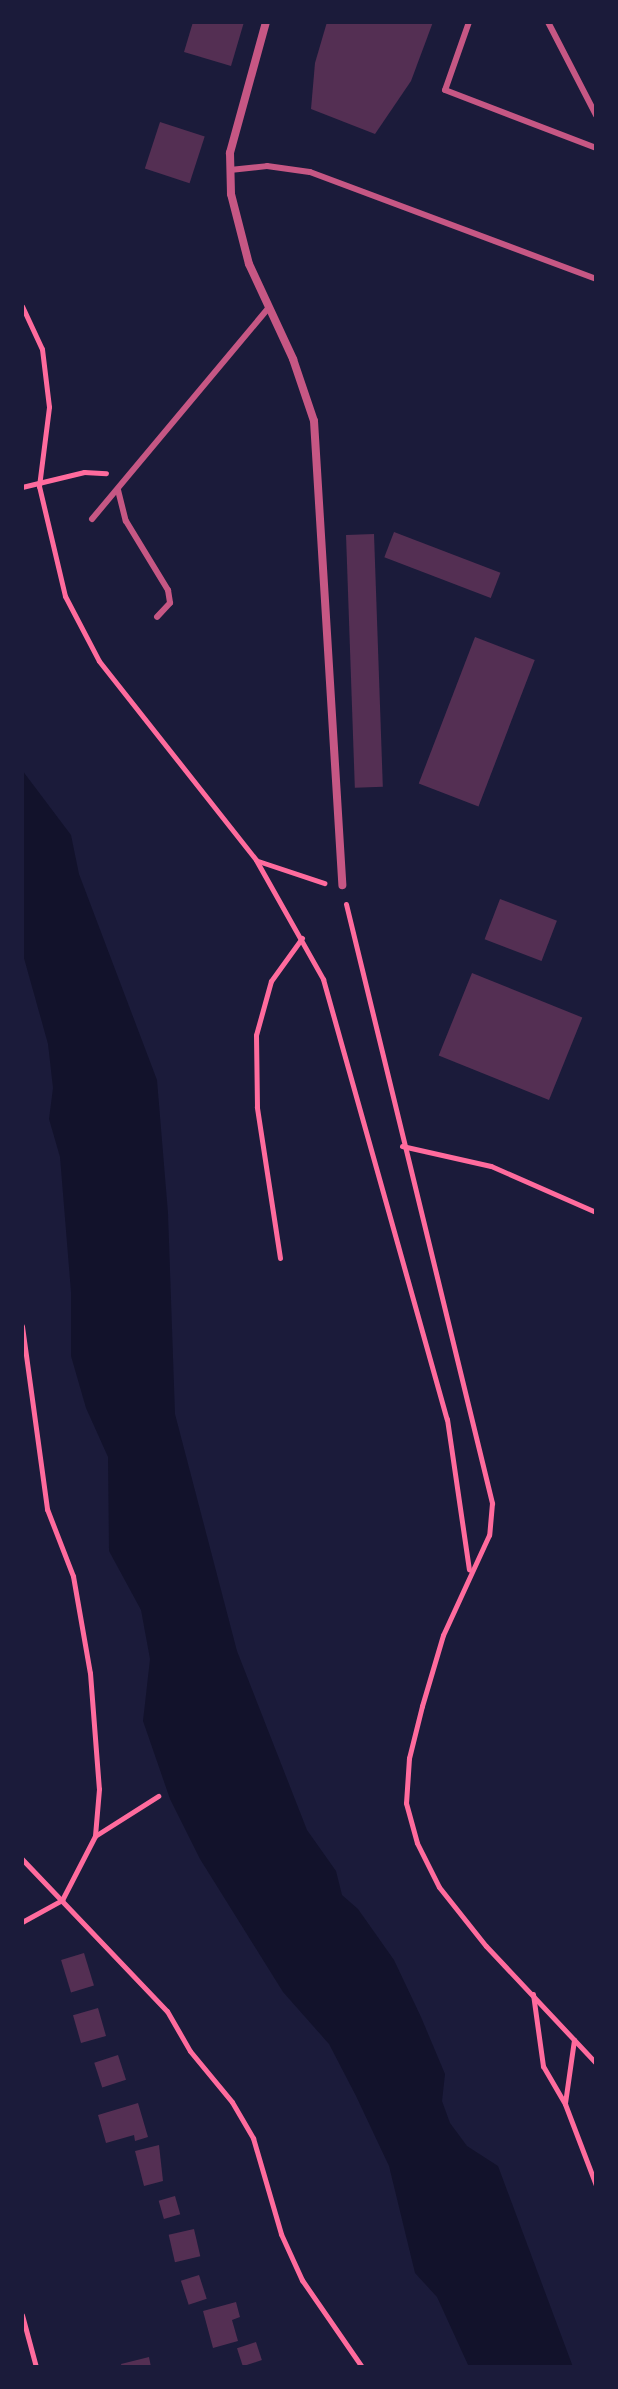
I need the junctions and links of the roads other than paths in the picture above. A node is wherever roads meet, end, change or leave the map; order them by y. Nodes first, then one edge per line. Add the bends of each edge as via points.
1 (266, 22) edge
2 (469, 22) edge
3 (548, 22) edge
4 (596, 115) edge
5 (596, 148) edge
6 (230, 170) junction
7 (596, 279) edge
8 (269, 307) junction
9 (118, 490) junction
10 (92, 519) dead end
11 (157, 617) dead end
12 (342, 885) road end

1 - 6 street via 230,153
2 - 5 lane via 445,90
3 - 4 lane
6 - 7 lane via 267,166 310,172
6 - 8 street via 249,264
8 - 9 lane
8 - 12 street via 314,421
9 - 10 lane
9 - 11 lane via 126,521 168,590 170,603

